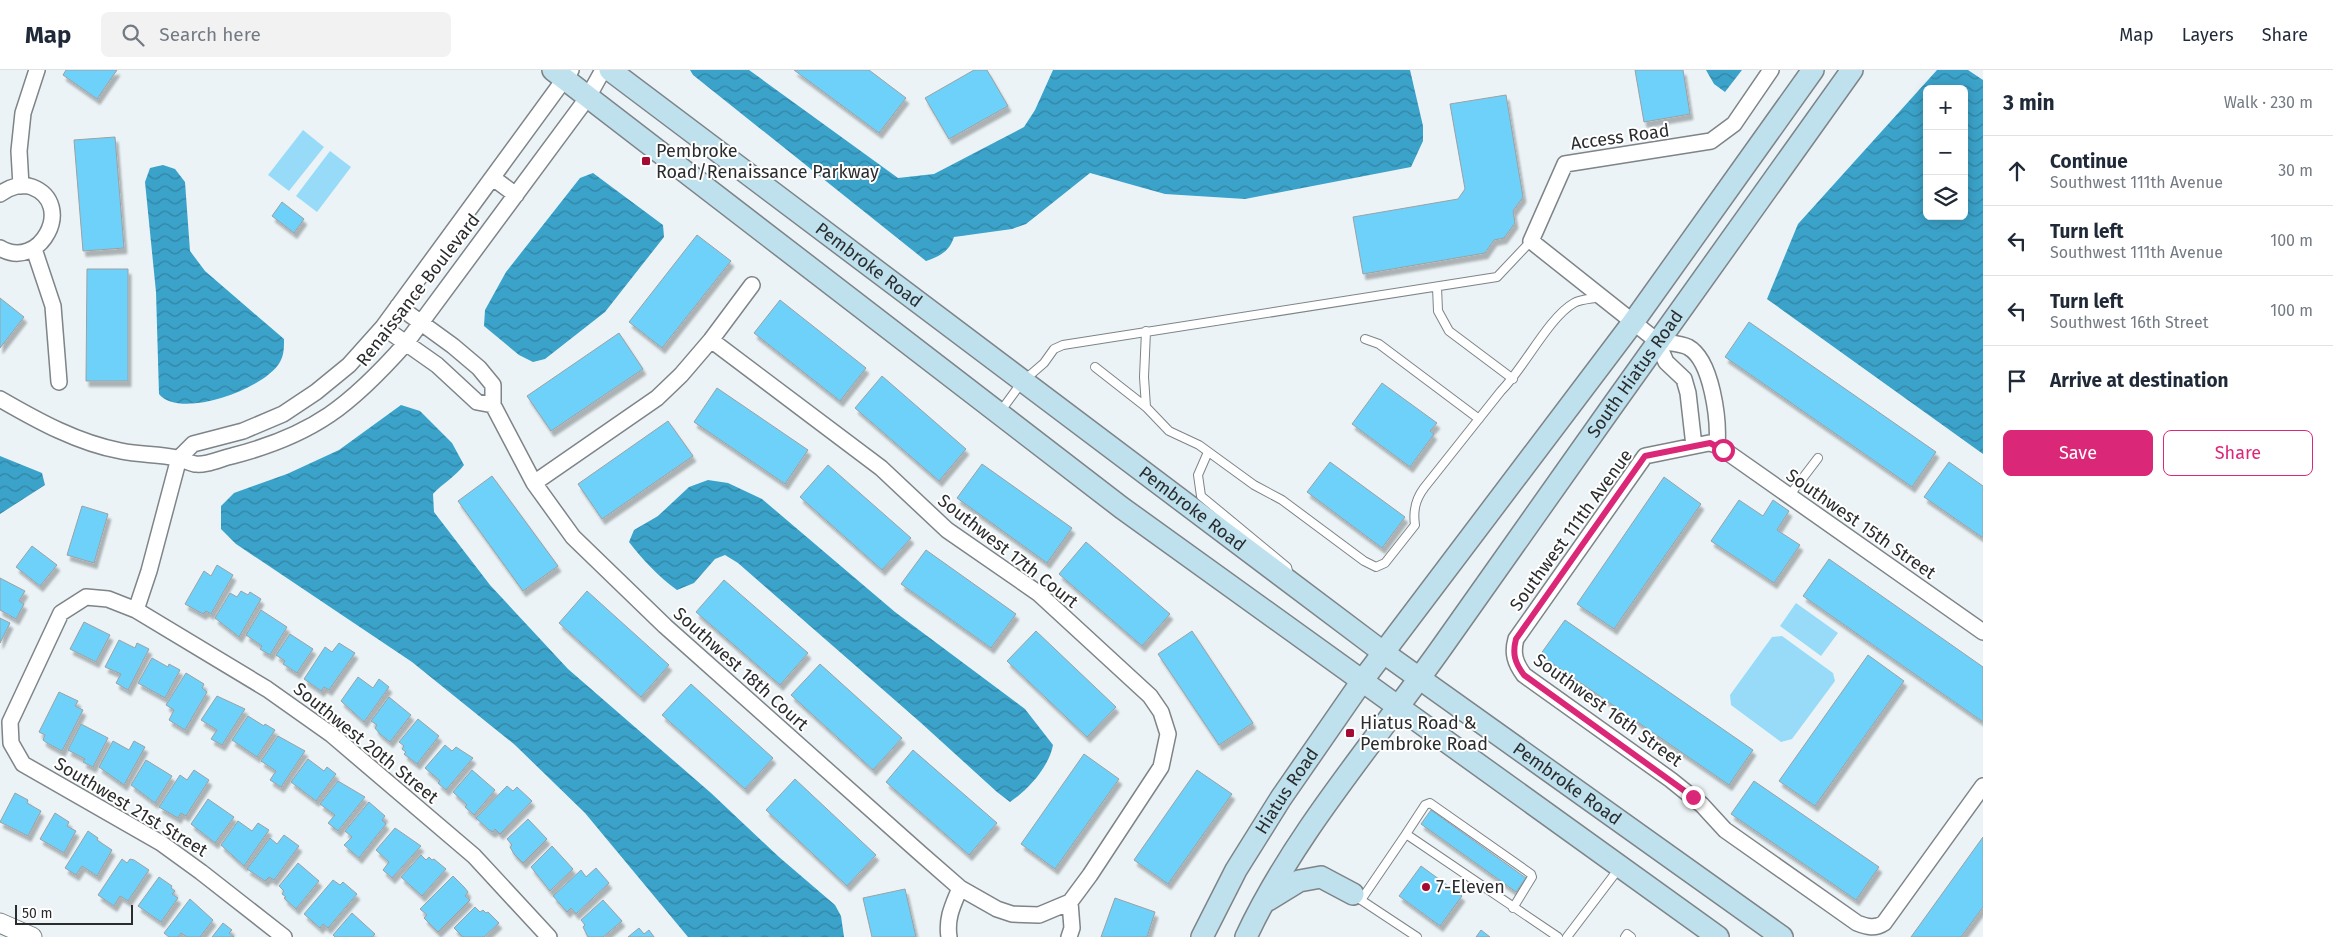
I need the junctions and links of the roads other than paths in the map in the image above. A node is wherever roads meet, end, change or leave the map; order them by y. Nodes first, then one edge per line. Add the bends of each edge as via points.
1 (37, 70) edge
2 (603, 70) edge
3 (610, 70) edge
4 (1771, 70) edge
5 (1813, 70) edge
6 (1852, 70) edge
7 (563, 73) edge
8 (588, 98) junction
9 (493, 178) junction
10 (21, 186) junction
11 (0, 194) edge
12 (516, 195) junction
13 (1531, 241) junction
14 (0, 248) edge
15 (34, 249) junction
16 (752, 285) dead end
17 (1437, 287) junction
18 (1603, 296) junction
19 (398, 306) junction
20 (1634, 321) junction
21 (421, 322) junction
22 (383, 327) junction
23 (1146, 331) junction
24 (1365, 339) dead end
25 (711, 340) junction
26 (1657, 341) junction
27 (406, 343) junction
28 (1095, 367) dead end
29 (1513, 379) junction
30 (60, 382) dead end
31 (1022, 382) junction
32 (0, 399) edge
33 (493, 405) junction
34 (1146, 407) junction
35 (999, 414) junction
36 (1479, 419) junction
37 (1713, 444) junction
38 (1694, 446) junction
39 (1208, 452) junction
40 (179, 458) junction
41 (1818, 458) dead end
42 (534, 483) junction
43 (1789, 496) junction
44 (1290, 582) junction
45 (136, 610) junction
46 (1983, 632) edge
47 (1384, 653) junction
48 (1514, 657) joint
49 (1420, 678) junction
50 (1362, 681) junction
51 (1398, 706) junction
52 (11, 743) joint
53 (1983, 786) edge
54 (1406, 834) junction
55 (1620, 866) junction
56 (960, 888) junction
57 (1357, 897) junction
58 (1070, 902) junction
59 (1264, 902) junction
60 (1512, 908) junction
61 (0, 923) edge
62 (32, 937) edge
63 (284, 937) edge
64 (549, 937) edge
65 (949, 937) edge
66 (1070, 937) edge
67 (1202, 937) edge
68 (1246, 937) edge
69 (1417, 937) edge
70 (1558, 937) edge
71 (1567, 937) edge
72 (1625, 937) edge
73 (1631, 937) edge
74 (1718, 937) edge
75 (1782, 937) edge

1 - 10 street via 23,113 19,151
2 - 8 street, Renaissance Boulevard
3 - 31 main road, Pembroke Road
4 - 13 street, Access Road via 1734,124 1712,141 1565,164
5 - 20 main road, South Hiatus Road
6 - 26 main road, South Hiatus Road
7 - 8 main road, Pembroke Road
7 - 9 street, Renaissance Boulevard
8 - 12 street, Renaissance Boulevard
8 - 35 main road, Pembroke Road
9 - 12 street
9 - 19 street, Renaissance Boulevard
10 - 11 street
10 - 15 street via 39,190 51,206 51,226 47,236
12 - 21 street, Renaissance Boulevard
13 - 17 lane via 1497,277
13 - 18 street
14 - 15 street via 18,254
15 - 30 street via 53,306
16 - 25 street
17 - 23 lane
17 - 29 lane via 1438,311 1449,331
18 - 20 street
18 - 29 lane via 1576,302 1563,311
19 - 21 street, Southwest 18th Court
19 - 22 street, Renaissance Boulevard
20 - 26 street
20 - 47 main road, South Hiatus Road
21 - 27 street, Renaissance Boulevard
21 - 33 street, Southwest 18th Court via 453,346 493,385
22 - 27 street
22 - 40 street, Renaissance Boulevard via 348,365 283,414 243,431 193,444
23 - 31 lane via 1063,345 1054,349 1044,363
23 - 34 lane
24 - 36 lane via 1379,344
25 - 42 street via 658,398
25 - 58 street, Southwest 17th Court via 881,468 947,530 1038,593 1150,696 1161,712 1168,734 1161,767
26 - 37 street via 1687,346 1702,358 1718,424
26 - 38 street via 1666,362 1684,379
26 - 49 main road, South Hiatus Road
27 - 33 street via 437,365 477,402
27 - 40 street, Renaissance Boulevard via 373,380 341,408 307,430 268,447 196,464
28 - 34 lane
29 - 36 lane
31 - 35 lane
31 - 44 main road, Pembroke Road
32 - 40 street, Renaissance Boulevard via 38,421 78,438 120,451
33 - 42 street, Southwest 18th Court
34 - 39 lane via 1169,431
35 - 50 main road, Pembroke Road via 1122,508
36 - 39 lane via 1418,496 1415,525 1385,563 1376,567
37 - 38 street, Southwest 111th Avenue
37 - 43 street, Southwest 15th Street
38 - 48 street, Southwest 111th Avenue via 1645,456 1516,639
39 - 44 lane via 1198,476 1201,496 1287,567
40 - 45 street
41 - 43 lane
42 - 56 street, Southwest 18th Court via 573,537 665,626
43 - 46 street, Southwest 15th Street
44 - 47 main road, Pembroke Road
45 - 52 street, Southwest 20th Street via 108,600 86,597 61,613 10,722
45 - 64 street, Southwest 20th Street via 267,688 332,735 474,856
47 - 49 main road, Pembroke Road
47 - 50 main road, Hiatus Road
48 - 53 street, Southwest 16th Street via 1524,675 1671,780 1702,805 1725,830 1856,924 1867,927 1884,923
49 - 51 main road
49 - 75 main road, Pembroke Road
50 - 51 main road, Pembroke Road
50 - 67 main road, Hiatus Road via 1241,862
51 - 55 main road, Pembroke Road
51 - 59 main road via 1311,828
52 - 63 street, Southwest 21st Street via 23,764 161,843
54 - 57 lane
54 - 60 lane
54 - 60 lane via 1425,805 1430,803 1532,877
55 - 71 lane
55 - 74 main road, Pembroke Road
56 - 58 street, Southwest 18th Court via 1012,914 1038,914
56 - 65 street via 950,912
57 - 59 main road via 1321,877 1299,881
57 - 69 lane
58 - 66 street
59 - 68 main road
60 - 70 lane
61 - 62 street
72 - 73 lane via 1627,934

